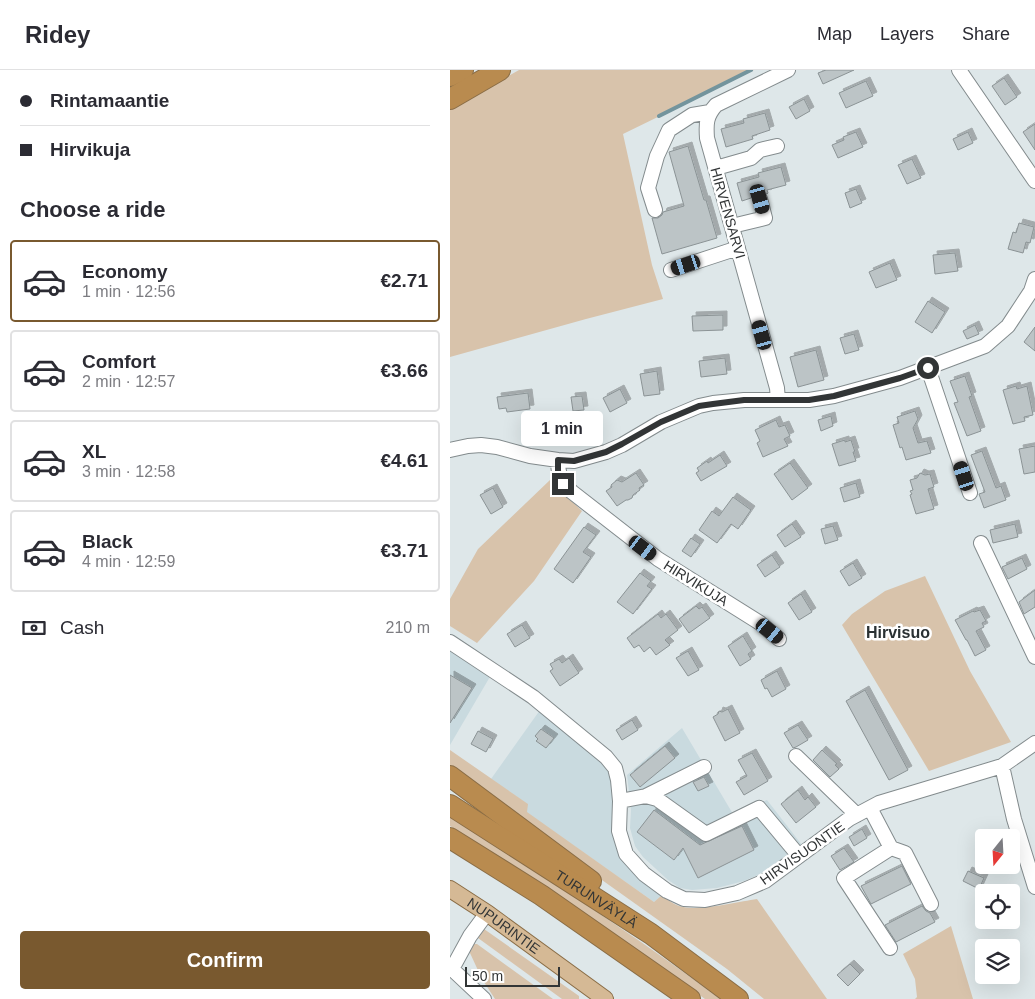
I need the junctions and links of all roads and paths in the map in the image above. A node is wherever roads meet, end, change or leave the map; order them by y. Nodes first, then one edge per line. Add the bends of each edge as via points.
1 (463, 70) edge
2 (500, 70) edge
3 (788, 70) edge
4 (959, 70) edge
5 (450, 76) edge
6 (450, 99) edge
7 (710, 112) junction
8 (777, 146) dead end
9 (716, 168) junction
10 (1035, 181) edge
11 (760, 199) dead end
12 (655, 210) dead end
13 (732, 226) junction
14 (738, 248) junction
15 (671, 270) dead end
16 (1035, 279) edge
17 (928, 368) junction
18 (778, 400) junction
19 (450, 450) edge
20 (558, 460) junction
21 (970, 493) dead end
22 (981, 542) dead end
23 (779, 638) dead end
24 (450, 642) edge
25 (1035, 657) edge
26 (1035, 743) edge
27 (796, 756) dead end
28 (1002, 766) junction
29 (704, 767) dead end
30 (450, 776) edge
31 (646, 796) junction
32 (620, 802) junction
33 (450, 805) edge
34 (864, 812) junction
35 (450, 838) edge
36 (891, 848) junction
37 (799, 856) junction
38 (1035, 887) edge
39 (450, 889) edge
40 (931, 904) dead end
41 (487, 913) junction
42 (618, 913) junction
43 (890, 948) dead end
44 (451, 969) edge
45 (484, 999) edge
46 (606, 999) edge
47 (690, 999) edge
48 (738, 999) edge

1 - 5 highway
2 - 6 highway
3 - 7 street via 716,105
4 - 10 street
7 - 9 street, HIRVENSARVI via 706,124 707,138
7 - 12 street via 692,115 669,130 648,188
8 - 9 street
9 - 13 street, HIRVENSARVI
11 - 13 street via 765,218
13 - 14 street, HIRVENSARVI
14 - 15 street
14 - 18 street, HIRVENSARVI
16 - 17 street via 1031,291 997,337 985,346
17 - 18 street via 834,396
17 - 21 street
18 - 20 street via 744,400 699,406 661,422 606,452 574,461
19 - 20 street via 481,444
20 - 23 street, HIRVIKUJA via 563,484 572,492 658,558
22 - 25 street
24 - 32 street, HIRVISUONTIE via 533,697 606,757 615,768
26 - 28 street, HIRVISUONTIE
27 - 34 street
28 - 34 street, HIRVISUONTIE via 879,803
28 - 38 street
29 - 31 street
30 - 42 highway via 594,884
31 - 32 street
31 - 37 street via 657,799 706,834 759,808
32 - 37 street, HIRVISUONTIE via 619,831 626,854 644,874 684,899 705,900 737,893 765,881
33 - 42 highway, TURUNVÄYLÄ
34 - 36 street
34 - 37 street, HIRVISUONTIE
35 - 47 highway, TURUNVÄYLÄ via 541,895
36 - 40 street via 905,853
36 - 43 street via 844,878
39 - 41 main road, NUPURINTIE
41 - 44 street
41 - 46 main road, NUPURINTIE
42 - 48 highway, TURUNVÄYLÄ
44 - 45 street

